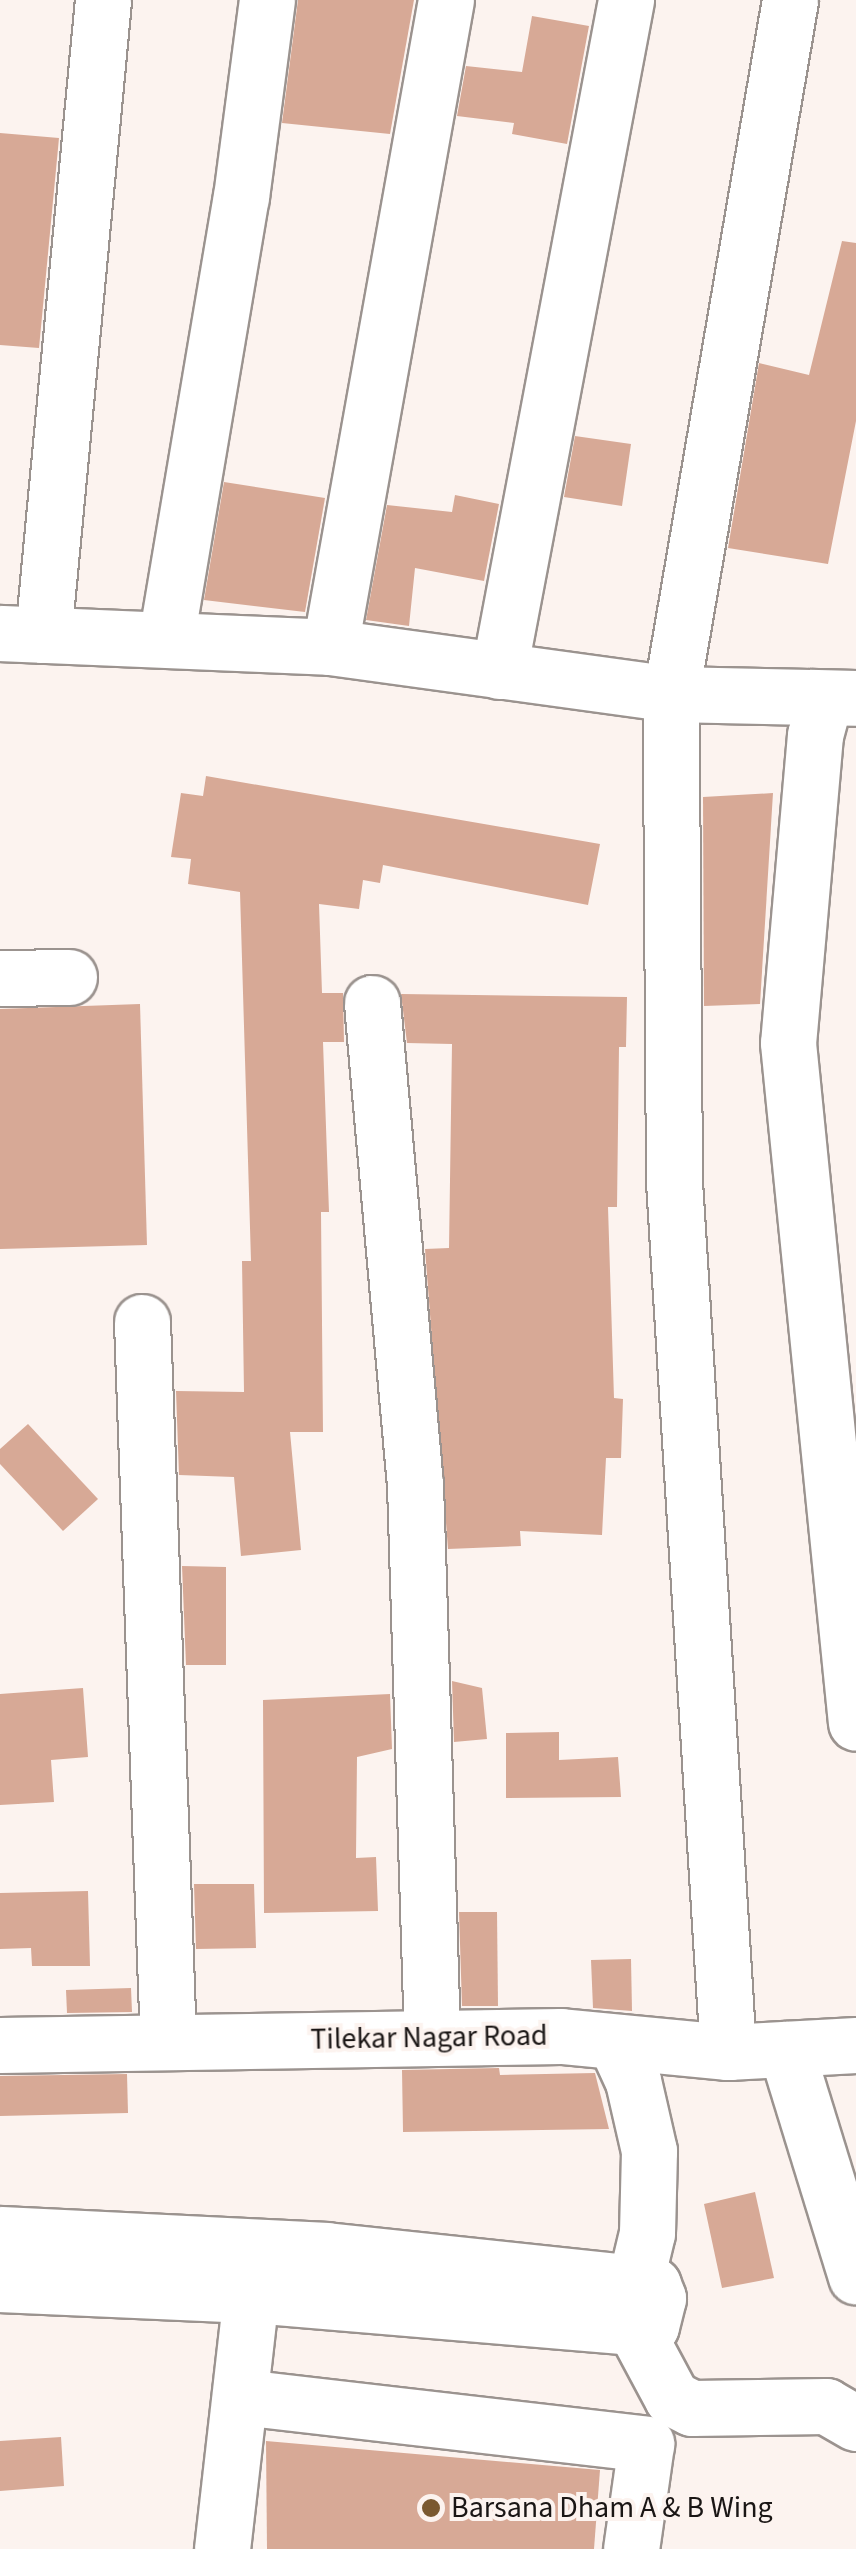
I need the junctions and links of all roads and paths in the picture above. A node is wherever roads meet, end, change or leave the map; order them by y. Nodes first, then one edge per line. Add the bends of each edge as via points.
1 (103, 0) edge
2 (267, 0) edge
3 (446, 0) edge
4 (626, 0) edge
5 (790, 0) edge
6 (22, 634) edge
7 (166, 639) junction
8 (330, 647) junction
9 (499, 671) junction
10 (847, 690) edge
11 (672, 694) junction
12 (0, 978) edge
13 (69, 978) dead end
14 (372, 1003) dead end
15 (142, 1322) dead end
16 (856, 1723) edge
17 (432, 2038) junction
18 (168, 2042) junction
19 (616, 2044) junction
20 (856, 2044) edge
21 (0, 2045) edge
22 (786, 2048) junction
23 (728, 2052) junction
24 (0, 2234) edge
25 (253, 2271) junction
26 (856, 2276) edge
27 (0, 2284) edge
28 (634, 2305) junction
29 (242, 2397) junction
30 (856, 2422) edge
31 (222, 2549) edge
32 (631, 2549) edge

1 - 6 street
2 - 7 street via 241,197
3 - 8 street
4 - 9 street
5 - 11 street
6 - 7 street
7 - 8 street
8 - 9 street
9 - 11 street
10 - 11 street
10 - 16 street via 815,735 788,1043
11 - 23 street via 674,1182
12 - 13 street
14 - 17 street via 415,1484
15 - 18 street
17 - 18 street, Tilekar Nagar Road
17 - 19 street, Tilekar Nagar Road via 562,2036
18 - 21 street, Tilekar Nagar Road
19 - 23 street, Tilekar Nagar Road
19 - 28 street via 633,2081 648,2150 647,2233
20 - 22 street, Tilekar Nagar Road
22 - 23 street, Tilekar Nagar Road
22 - 26 street
24 - 25 street
25 - 27 street
25 - 28 street
25 - 29 street
28 - 30 street via 672,2398 692,2408 826,2406
29 - 31 street
29 - 32 street via 646,2444

